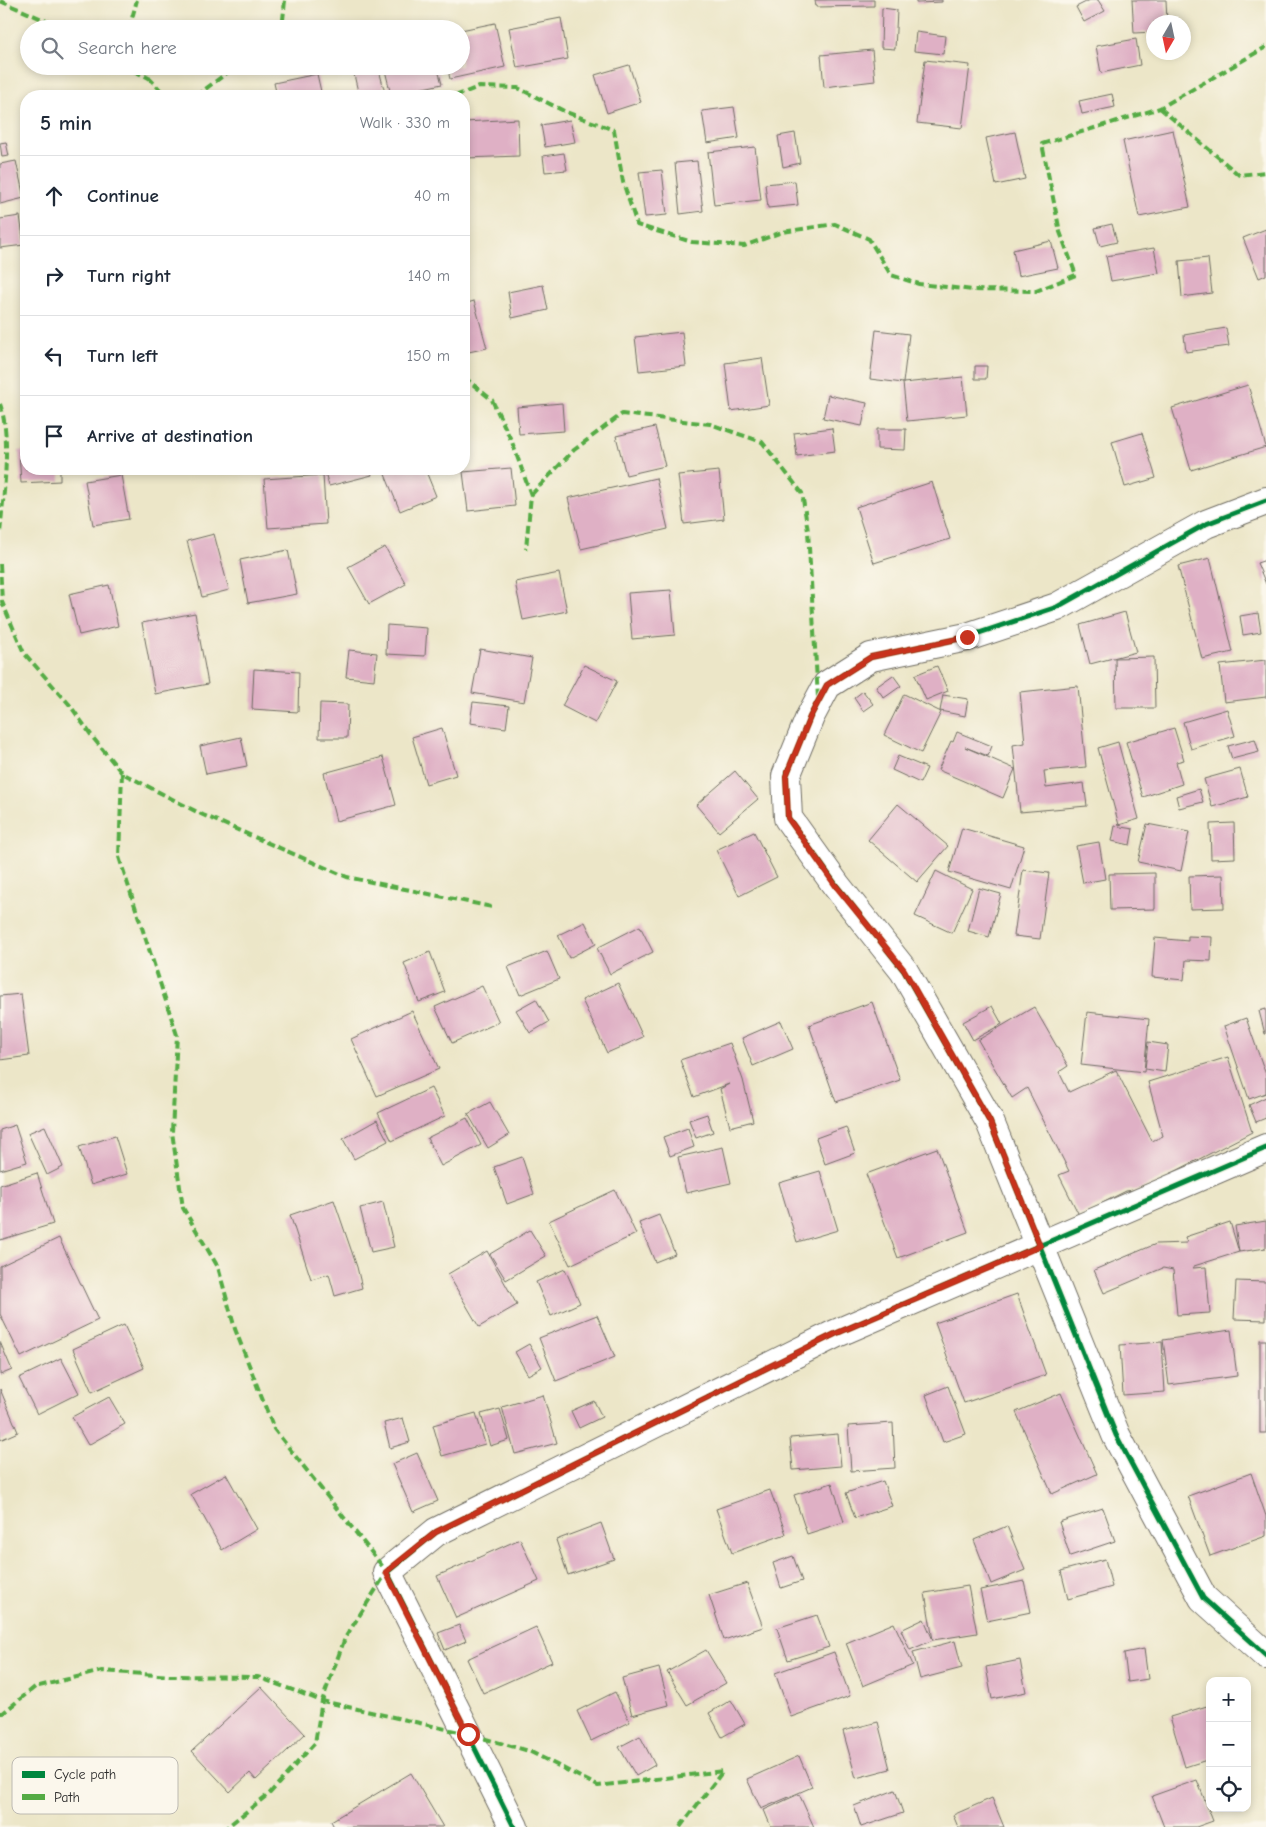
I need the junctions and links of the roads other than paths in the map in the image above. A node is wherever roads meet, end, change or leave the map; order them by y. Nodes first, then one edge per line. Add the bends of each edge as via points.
1 (1266, 502) edge
2 (1266, 1148) edge
3 (1040, 1246) junction
4 (1266, 1655) edge
5 (514, 1827) edge

1 - 3 street via 1206,524 1057,607 967,637 871,657 827,685 786,776 788,818 836,886 904,970 990,1122
2 - 3 street
3 - 4 street via 1116,1435 1203,1598
3 - 5 street via 835,1334 454,1523 436,1532 386,1572

